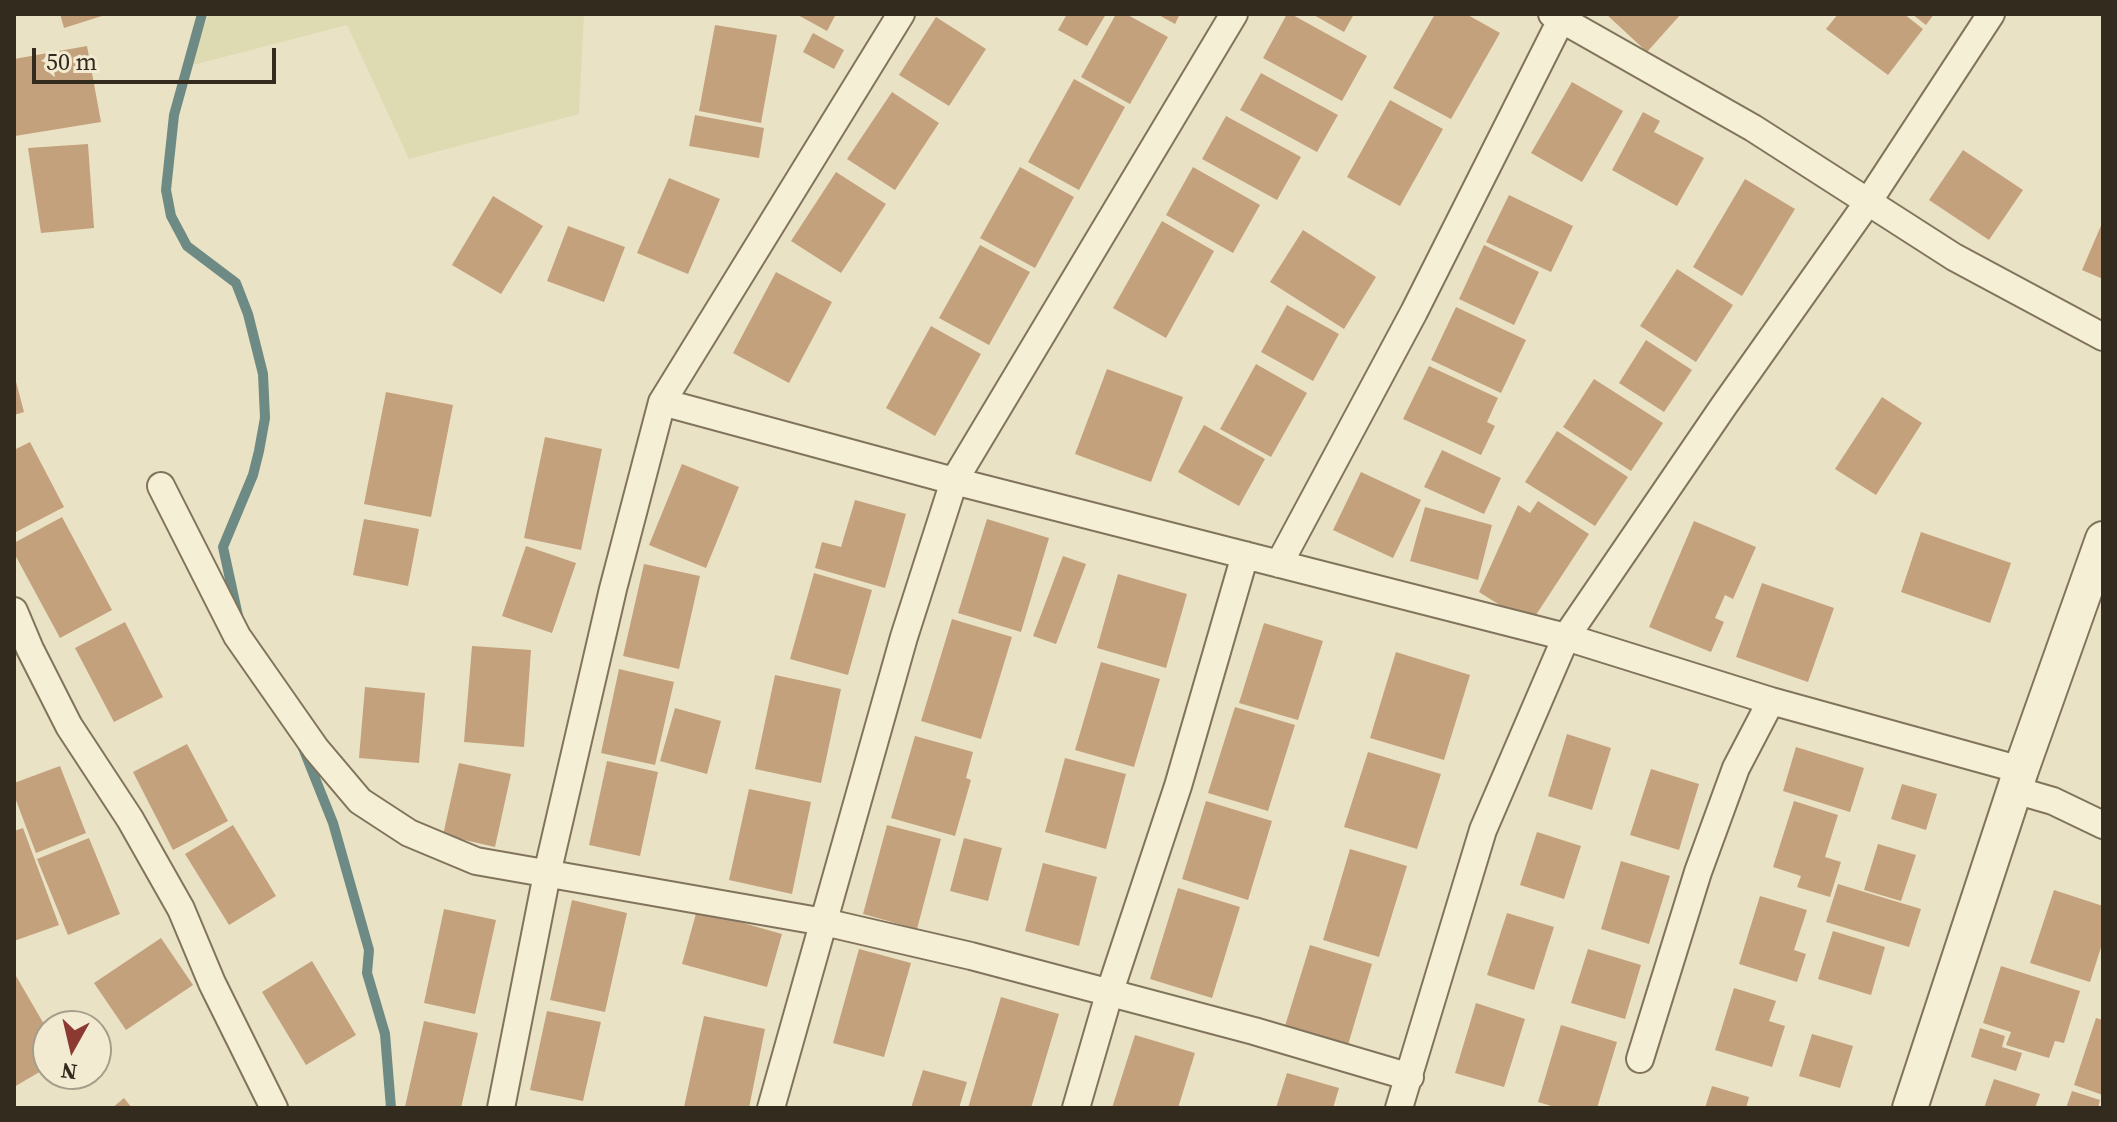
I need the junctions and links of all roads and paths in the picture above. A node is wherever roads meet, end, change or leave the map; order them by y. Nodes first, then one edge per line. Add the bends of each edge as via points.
1 (901, 14) edge
2 (1234, 14) edge
3 (1991, 14) edge
4 (1560, 16) edge
5 (1868, 202) junction
6 (2103, 337) edge
7 (662, 402) junction
8 (954, 481) junction
9 (161, 486) dead end
10 (2103, 539) edge
11 (1245, 555) junction
12 (1279, 564) junction
13 (14, 611) edge
14 (1566, 637) junction
15 (1771, 701) junction
16 (2018, 780) junction
17 (2103, 825) edge
18 (547, 874) junction
19 (824, 922) junction
20 (1110, 991) junction
21 (1640, 1059) dead end
22 (1410, 1077) junction
23 (274, 1108) edge
24 (501, 1108) edge
25 (771, 1108) edge
26 (1076, 1108) edge
27 (1399, 1108) edge
28 (1910, 1108) edge

1 - 7 street
2 - 8 street
3 - 5 street
4 - 5 street
4 - 12 street via 1414,312
5 - 6 street via 1954,257
5 - 14 street
7 - 8 street
7 - 18 street
8 - 11 street
8 - 19 street
9 - 18 street via 237,636 316,749 360,801 409,833 476,861
10 - 16 street
11 - 12 street
11 - 20 street via 1178,786
12 - 14 street
13 - 23 street via 69,726 181,909
14 - 15 street
14 - 22 street via 1483,830
15 - 16 street
15 - 21 street via 1736,768 1703,857
16 - 17 street
16 - 28 street
18 - 19 street
18 - 24 street
19 - 20 street
19 - 25 street
20 - 22 street
20 - 26 street
22 - 27 street

